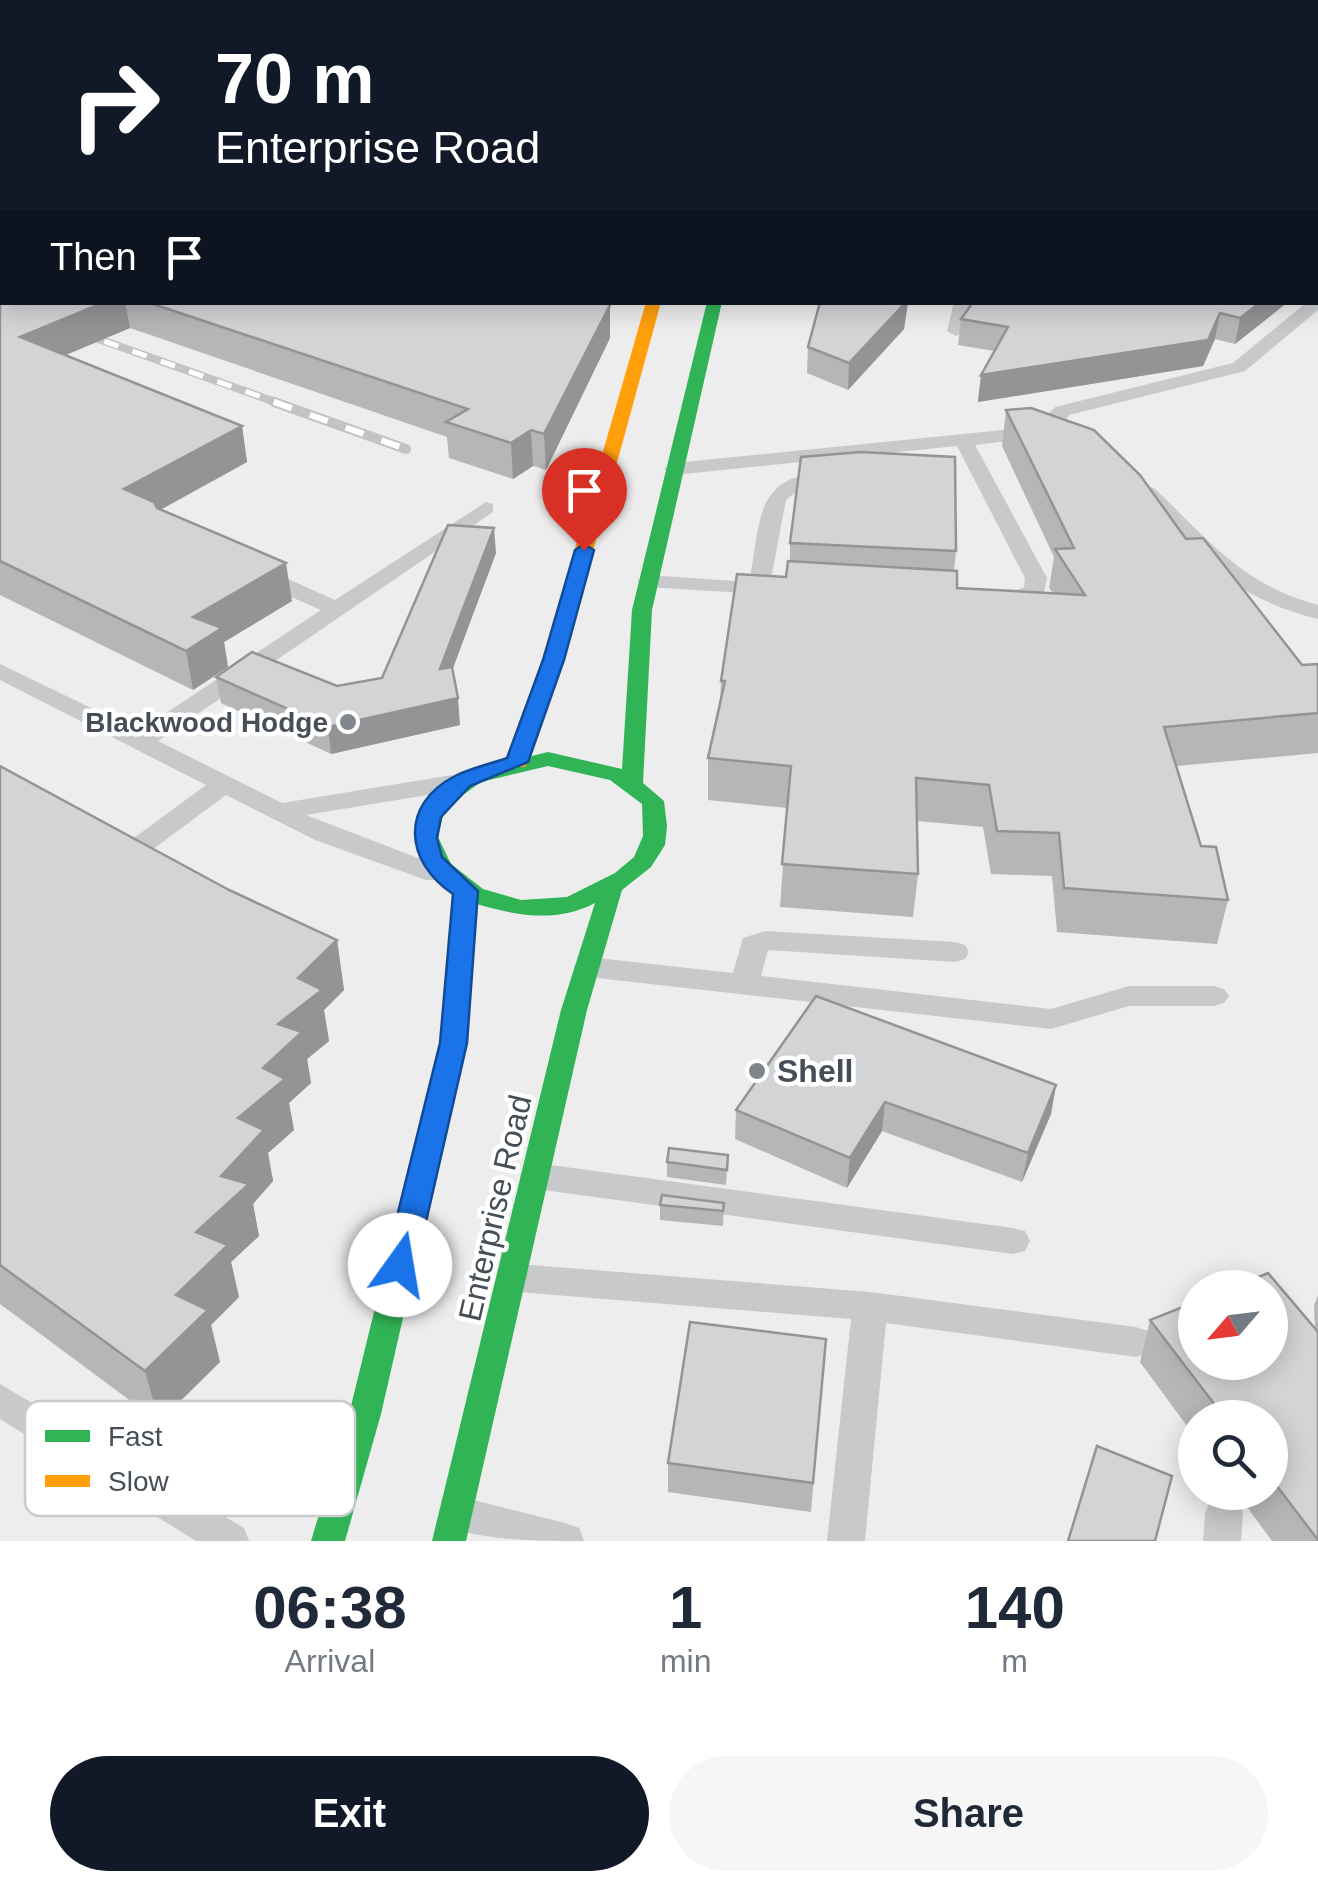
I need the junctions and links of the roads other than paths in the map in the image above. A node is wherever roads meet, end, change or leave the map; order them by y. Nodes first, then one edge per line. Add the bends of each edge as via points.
1 (653, 305) edge
2 (714, 305) edge
3 (961, 305) edge
4 (1314, 305) edge
5 (956, 331) dead end
6 (1064, 430) junction
7 (962, 440) junction
8 (1094, 451) edge
9 (674, 469) junction
10 (849, 476) edge
11 (1128, 476) edge
12 (486, 508) dead end
13 (238, 566) edge
14 (648, 581) junction
15 (758, 590) junction
16 (796, 592) edge
17 (988, 602) edge
18 (338, 608) junction
19 (1318, 612) edge
20 (0, 671) edge
21 (141, 741) junction
22 (517, 762) junction
23 (462, 782) junction
24 (632, 782) junction
25 (225, 783) junction
26 (280, 811) junction
27 (124, 858) edge
28 (455, 884) junction
29 (611, 892) junction
30 (955, 952) dead end
31 (588, 967) junction
32 (744, 986) junction
33 (1214, 996) dead end
34 (536, 1176) junction
35 (1013, 1241) dead end
36 (514, 1278) junction
37 (870, 1306) junction
38 (1136, 1342) dead end
39 (0, 1400) edge
40 (25, 1415) edge
41 (355, 1448) edge
42 (189, 1516) edge
43 (335, 1516) edge
44 (452, 1527) edge
45 (230, 1541) edge
46 (328, 1541) edge
47 (566, 1541) edge
48 (846, 1541) edge

1 - 22 main road via 554,660
2 - 9 main road
3 - 5 lane
4 - 6 lane via 1240,366 1062,411 1055,417
6 - 7 lane
6 - 8 lane
7 - 9 lane
7 - 17 lane via 1036,578 1036,590 1017,600
9 - 14 main road
10 - 15 lane via 787,483 776,500
11 - 19 lane via 1222,572 1287,606
12 - 18 lane
13 - 18 lane
14 - 15 lane
14 - 24 main road via 637,656
15 - 16 lane
18 - 21 lane
20 - 21 lane
21 - 25 lane
22 - 23 main road
22 - 24 main road via 580,762
23 - 26 lane
23 - 28 main road via 435,807 425,838 430,858
24 - 29 main road via 659,818 658,846 634,878
25 - 26 lane
25 - 27 lane
26 - 28 lane
28 - 29 main road via 522,907 584,902
28 - 41 main road via 453,1043
29 - 31 main road, Enterprise Road
30 - 32 lane via 765,940 753,946
31 - 32 lane
31 - 34 main road, Enterprise Road
32 - 33 lane via 1051,1020 1129,996
34 - 35 lane
34 - 36 main road, Enterprise Road
36 - 37 lane
36 - 44 main road, Enterprise Road
37 - 38 lane
37 - 48 lane
39 - 40 lane
42 - 45 lane
43 - 46 main road
44 - 47 lane

